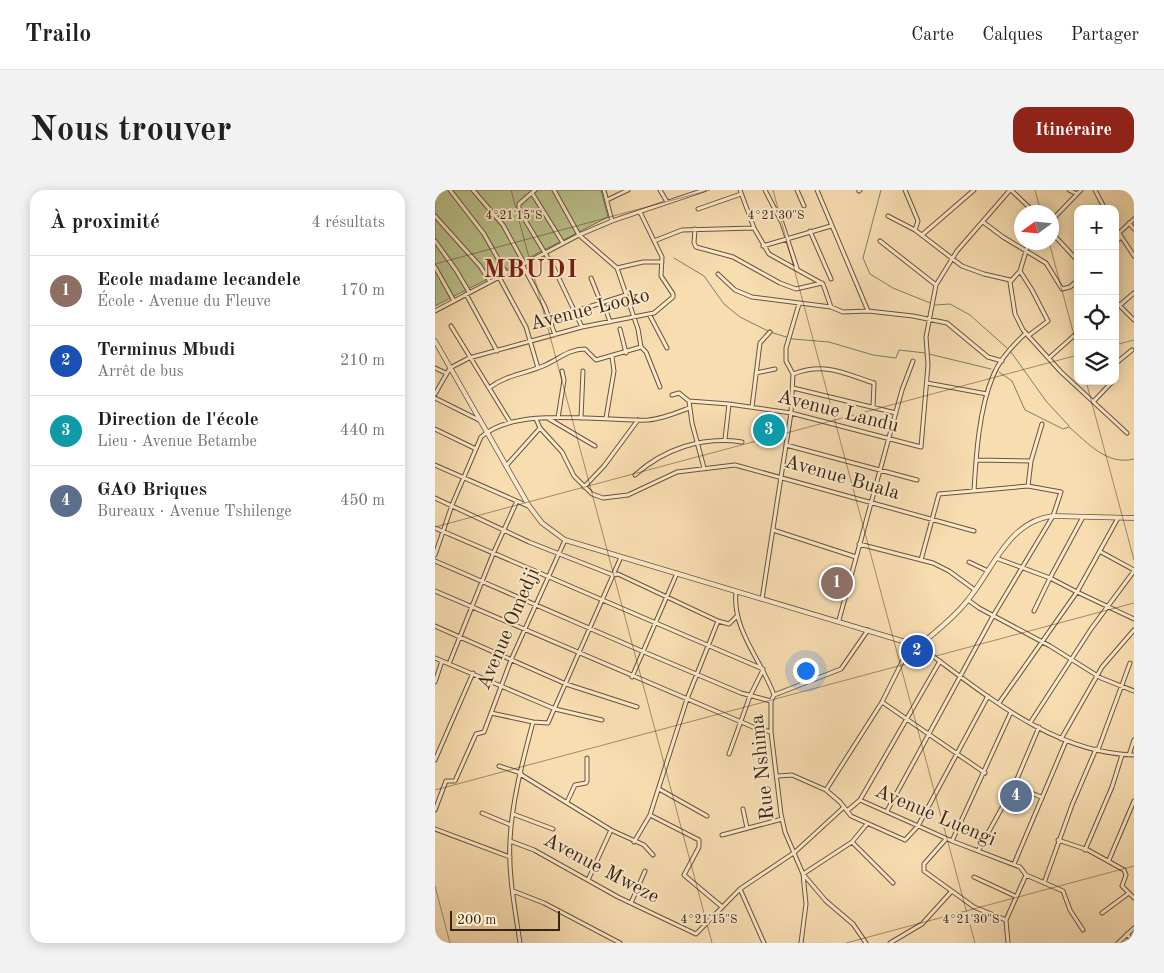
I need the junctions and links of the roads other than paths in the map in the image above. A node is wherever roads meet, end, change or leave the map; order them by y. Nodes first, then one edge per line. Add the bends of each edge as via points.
1 (450, 190) edge
2 (473, 190) edge
3 (535, 190) edge
4 (554, 190) edge
5 (604, 190) edge
6 (628, 190) edge
7 (660, 190) edge
8 (704, 190) edge
9 (765, 190) edge
10 (797, 190) edge
11 (817, 190) edge
12 (906, 190) edge
13 (974, 190) edge
14 (1011, 190) edge
15 (1069, 190) edge
16 (1081, 190) edge
17 (1095, 190) edge
18 (1133, 190) edge
19 (741, 192) edge
20 (531, 193) junction
21 (1077, 194) junction
22 (1134, 194) edge
23 (607, 200) junction
24 (667, 202) junction
25 (1026, 205) edge
26 (1103, 205) edge
27 (803, 206) dead end
28 (698, 209) dead end
29 (640, 212) junction
30 (1059, 213) edge
31 (435, 216) edge
32 (888, 216) dead end
33 (1134, 219) edge
34 (612, 221) junction
35 (983, 222) junction
36 (1129, 223) junction
37 (831, 226) junction
38 (754, 228) junction
39 (695, 229) junction
40 (1134, 229) edge
41 (915, 230) junction
42 (810, 231) junction
43 (922, 235) junction
44 (1120, 235) joint
45 (579, 236) junction
46 (786, 240) junction
47 (1059, 240) edge
48 (435, 241) edge
49 (654, 241) junction
50 (880, 241) dead end
51 (563, 243) junction
52 (763, 246) junction
53 (1026, 251) junction
54 (545, 252) junction
55 (1074, 256) edge
56 (1134, 256) edge
57 (952, 259) junction
58 (662, 262) junction
59 (523, 263) junction
60 (435, 267) edge
61 (617, 268) junction
62 (797, 268) junction
63 (1020, 271) junction
64 (506, 273) junction
65 (718, 274) dead end
66 (499, 277) junction
67 (591, 278) dead end
68 (831, 279) dead end
69 (1010, 280) junction
70 (490, 282) junction
71 (822, 283) junction
72 (1074, 284) edge
73 (936, 285) junction
74 (468, 293) junction
75 (1134, 293) edge
76 (626, 295) junction
77 (454, 301) junction
78 (601, 303) junction
79 (799, 304) junction
80 (1119, 305) joint
81 (605, 307) dead end
82 (831, 307) junction
83 (435, 311) edge
84 (576, 311) junction
85 (869, 311) junction
86 (649, 314) junction
87 (633, 317) junction
88 (929, 319) junction
89 (1134, 320) edge
90 (610, 322) junction
91 (451, 326) dead end
92 (582, 327) junction
93 (620, 329) dead end
94 (770, 332) dead end
95 (1027, 334) junction
96 (555, 336) junction
97 (1074, 336) edge
98 (435, 341) edge
99 (531, 341) junction
100 (641, 347) junction
101 (667, 348) dead end
102 (1132, 350) dead end
103 (497, 351) junction
104 (626, 353) junction
105 (612, 357) junction
106 (469, 358) junction
107 (1049, 358) junction
108 (913, 361) dead end
109 (1002, 361) junction
110 (1119, 361) edge
111 (435, 368) edge
112 (450, 368) junction
113 (538, 368) junction
114 (775, 369) dead end
115 (562, 371) dead end
116 (583, 371) dead end
117 (756, 372) junction
118 (445, 373) junction
119 (793, 374) junction
120 (927, 383) junction
121 (1109, 385) edge
122 (660, 387) dead end
123 (489, 388) junction
124 (793, 388) junction
125 (435, 394) edge
126 (987, 394) junction
127 (672, 395) dead end
128 (435, 398) edge
129 (689, 401) junction
130 (1093, 402) junction
131 (729, 404) junction
132 (752, 407) junction
133 (873, 407) junction
134 (689, 408) junction
135 (791, 413) junction
136 (896, 414) junction
137 (549, 418) junction
138 (558, 418) junction
139 (581, 418) junction
140 (606, 418) junction
141 (536, 419) junction
142 (479, 420) junction
143 (639, 420) junction
144 (510, 422) junction
145 (1042, 424) dead end
146 (540, 428) junction
147 (435, 429) edge
148 (487, 432) junction
149 (1127, 433) dead end
150 (725, 439) junction
151 (890, 440) junction
152 (741, 442) dead end
153 (698, 443) junction
154 (785, 445) junction
155 (595, 446) dead end
156 (476, 449) junction
157 (976, 460) junction
158 (1031, 461) junction
159 (435, 465) edge
160 (506, 466) junction
161 (704, 468) junction
162 (882, 469) junction
163 (635, 476) dead end
164 (779, 476) junction
165 (465, 478) junction
166 (917, 480) dead end
167 (1028, 486) junction
168 (585, 487) junction
169 (974, 491) junction
170 (435, 498) edge
171 (517, 501) junction
172 (871, 502) junction
173 (453, 505) junction
174 (529, 506) junction
175 (1053, 516) junction
176 (1084, 516) junction
177 (1118, 518) junction
178 (1134, 518) edge
179 (931, 519) junction
180 (435, 528) edge
181 (503, 530) junction
182 (773, 530) junction
183 (974, 530) dead end
184 (443, 532) junction
185 (565, 540) junction
186 (859, 544) junction
187 (1101, 552) junction
188 (435, 554) edge
189 (493, 554) junction
190 (558, 554) junction
191 (855, 556) junction
192 (621, 557) junction
193 (997, 558) junction
194 (921, 560) junction
195 (435, 561) edge
196 (969, 562) dead end
197 (1021, 566) junction
198 (1134, 570) edge
199 (988, 571) junction
200 (677, 573) junction
201 (613, 575) junction
202 (549, 577) junction
203 (1050, 578) junction
204 (481, 581) junction
205 (975, 590) junction
206 (435, 591) edge
207 (736, 592) junction
208 (1077, 592) junction
209 (668, 597) junction
210 (762, 599) junction
211 (601, 600) junction
212 (968, 600) junction
213 (535, 605) junction
214 (1107, 606) junction
215 (472, 608) junction
216 (1034, 611) dead end
217 (737, 616) junction
218 (993, 616) junction
219 (1134, 619) edge
220 (839, 620) junction
221 (718, 621) junction
222 (655, 624) junction
223 (435, 626) edge
224 (590, 628) junction
225 (868, 630) junction
226 (1134, 630) edge
227 (524, 631) junction
228 (459, 636) junction
229 (1043, 642) junction
230 (911, 644) junction
231 (707, 646) junction
232 (919, 646) junction
233 (644, 652) junction
234 (579, 654) junction
235 (435, 658) edge
236 (511, 660) junction
237 (442, 661) junction
238 (940, 661) junction
239 (1072, 661) junction
240 (1130, 663) dead end
241 (449, 664) junction
242 (763, 669) junction
243 (473, 674) junction
244 (697, 674) junction
245 (960, 675) junction
246 (1099, 675) junction
247 (632, 677) junction
248 (435, 682) edge
249 (566, 684) junction
250 (500, 685) junction
251 (1122, 686) junction
252 (1134, 691) edge
253 (774, 695) junction
254 (750, 696) junction
255 (988, 696) junction
256 (687, 699) junction
257 (771, 701) junction
258 (882, 702) junction
259 (999, 703) junction
260 (637, 707) dead end
261 (555, 709) junction
262 (1011, 712) junction
263 (491, 713) junction
264 (601, 720) dead end
265 (907, 721) junction
266 (533, 722) junction
267 (741, 722) junction
268 (1030, 723) junction
269 (1039, 727) junction
270 (771, 732) junction
271 (928, 736) junction
272 (1061, 739) junction
273 (1134, 740) edge
274 (1066, 741) junction
275 (1097, 750) junction
276 (729, 754) dead end
277 (958, 755) junction
278 (1122, 755) junction
279 (1129, 755) junction
280 (1134, 755) edge
281 (587, 758) dead end
282 (435, 760) edge
283 (499, 766) dead end
284 (521, 773) junction
285 (985, 773) junction
286 (778, 776) junction
287 (1014, 786) junction
288 (659, 789) junction
289 (826, 790) junction
290 (435, 792) edge
291 (441, 794) junction
292 (1041, 797) junction
293 (860, 800) junction
294 (1134, 801) edge
295 (567, 802) junction
296 (844, 807) junction
297 (743, 809) dead end
298 (435, 810) edge
299 (847, 811) junction
300 (887, 811) junction
301 (482, 813) dead end
302 (513, 814) junction
303 (650, 814) junction
304 (707, 816) dead end
305 (782, 819) junction
306 (867, 824) junction
307 (511, 825) junction
308 (919, 826) junction
309 (747, 828) junction
310 (435, 829) edge
311 (553, 830) dead end
312 (611, 830) junction
313 (722, 834) dead end
314 (946, 839) junction
315 (1058, 840) junction
316 (510, 841) junction
317 (634, 842) junction
318 (852, 842) junction
319 (952, 842) junction
320 (1085, 850) junction
321 (978, 851) junction
322 (795, 852) junction
323 (653, 855) dead end
324 (510, 857) junction
325 (1109, 860) junction
326 (1015, 864) junction
327 (645, 871) dead end
328 (803, 874) junction
329 (1026, 875) junction
330 (974, 877) dead end
331 (588, 880) junction
332 (893, 883) dead end
333 (1043, 883) junction
334 (740, 889) junction
335 (513, 891) junction
336 (951, 892) junction
337 (1129, 893) junction
338 (1015, 896) junction
339 (1134, 898) edge
340 (631, 903) junction
341 (721, 906) junction
342 (1102, 913) dead end
343 (1006, 920) junction
344 (1134, 928) edge
345 (1083, 930) dead end
346 (1127, 934) junction
347 (520, 943) edge
348 (620, 943) edge
349 (764, 943) edge
350 (801, 943) edge
351 (866, 943) edge
352 (891, 943) edge
353 (1008, 943) edge
354 (1117, 943) edge
355 (1134, 943) edge

1 - 64 street via 484,234
2 - 59 street via 503,225
3 - 20 street
4 - 45 street
5 - 23 street
6 - 23 street
7 - 24 street
8 - 24 street
9 - 46 street via 782,223
10 - 27 street
11 - 37 street
12 - 41 street via 917,218
13 - 43 street
14 - 25 street
14 - 35 street
15 - 21 street
16 - 21 street
17 - 26 street
18 - 22 street
19 - 28 street
19 - 38 street
20 - 51 street
20 - 54 street via 518,206
21 - 30 street
23 - 34 street
24 - 29 street
29 - 34 street
29 - 49 street, Avenue Looko
31 - 70 street via 480,266
32 - 41 street
33 - 36 street
34 - 45 street
35 - 53 street
35 - 57 street
36 - 40 street
36 - 44 street
37 - 42 street
37 - 85 street
38 - 39 street
38 - 52 street
39 - 49 street via 681,230
39 - 71 street via 696,247 733,257 780,283 800,289
41 - 43 street
42 - 46 street
42 - 68 street
43 - 57 street
44 - 56 street
45 - 51 street
45 - 61 street
46 - 52 street
46 - 62 street
47 - 55 street
48 - 74 street
49 - 58 street, Avenue Looko
50 - 73 street
51 - 54 street
52 - 62 street via 771,256
53 - 63 street
53 - 72 street via 1049,265 1062,289
54 - 59 street
54 - 84 street
57 - 69 street via 972,271
57 - 73 street
58 - 61 street via 643,262
58 - 86 street, Avenue Looko via 661,276 673,297 666,306
59 - 64 street
59 - 96 street
60 - 77 street
61 - 76 street
62 - 71 street
63 - 69 street
63 - 95 street via 1047,321
64 - 66 street
65 - 79 street via 735,290 752,297
66 - 70 street
66 - 99 street
67 - 78 street
69 - 95 street via 1015,314
70 - 74 street
71 - 82 street
73 - 88 street
74 - 77 street
74 - 103 street
75 - 80 street
76 - 78 street
76 - 87 street
77 - 83 street
78 - 84 street
79 - 82 street
79 - 119 street via 786,361
80 - 89 street
81 - 90 street
82 - 85 street via 843,312
84 - 92 street
85 - 88 street
86 - 87 street, Avenue Looko
86 - 101 street
87 - 90 street, Avenue Looko
87 - 100 street
88 - 109 street via 947,323 988,357
88 - 120 street
90 - 92 street, Avenue Looko
91 - 106 street
92 - 96 street, Avenue Looko
93 - 104 street
94 - 117 street via 760,343
95 - 107 street
95 - 109 street via 1014,344
96 - 99 street, Avenue Looko
97 - 107 street
98 - 112 street
99 - 103 street, Avenue Looko
99 - 113 street
100 - 104 street
100 - 122 street
102 - 110 street
103 - 106 street, Avenue Looko
104 - 105 street
105 - 113 street via 596,360 584,349 560,355
105 - 140 street via 614,371
106 - 112 street, Avenue Looko
106 - 123 street
107 - 130 street
108 - 136 street
109 - 126 street
111 - 118 street
112 - 118 street, Avenue Looko
112 - 142 street
113 - 123 street via 500,380
114 - 117 street
115 - 138 street via 564,380
116 - 139 street
117 - 132 street
118 - 125 street, Avenue Looko
119 - 124 street
119 - 133 street via 809,368 826,368 874,383
120 - 126 street
120 - 151 street, Avenue Landu via 921,447
121 - 130 street
123 - 144 street
124 - 133 street, Avenue Landu
124 - 135 street
126 - 157 street
127 - 129 street, Avenue Landu via 679,393
128 - 142 street
129 - 131 street, Avenue Landu
129 - 134 street
130 - 149 street
131 - 132 street, Avenue Landu
131 - 150 street
132 - 135 street, Avenue Landu
133 - 136 street, Avenue Landu
134 - 143 street via 657,419
134 - 153 street
135 - 151 street, Avenue Landu
135 - 154 street
136 - 151 street
137 - 138 street
137 - 141 street
137 - 155 street
138 - 139 street
139 - 140 street
140 - 143 street
141 - 144 street
141 - 146 street, Avenue Buala
142 - 148 street
143 - 168 street
144 - 148 street
145 - 158 street
146 - 160 street
146 - 168 street, Avenue Buala via 562,452 574,476
147 - 156 street
148 - 156 street via 481,436
148 - 160 street
150 - 152 street
150 - 153 street
151 - 162 street
153 - 161 street
153 - 163 street via 658,457
154 - 162 street
154 - 164 street
156 - 165 street
157 - 158 street
157 - 169 street
158 - 167 street
159 - 165 street
160 - 174 street
161 - 164 street, Avenue Buala via 712,470 735,465
161 - 168 street, Avenue Buala via 669,475 628,495 603,498
162 - 166 street
162 - 172 street
164 - 172 street, Avenue Buala
164 - 182 street
165 - 171 street
165 - 173 street
167 - 169 street
167 - 175 street via 1061,492
169 - 179 street via 939,494
170 - 173 street
171 - 174 street
171 - 181 street
172 - 179 street, Avenue Buala
172 - 186 street
173 - 181 street
173 - 184 street
174 - 185 street via 542,523
175 - 176 street
175 - 193 street via 1039,518 1026,525
175 - 197 street
176 - 177 street
176 - 203 street
177 - 178 street
177 - 187 street
179 - 183 street, Avenue Buala
179 - 194 street
180 - 184 street
181 - 189 street
181 - 190 street
182 - 191 street
182 - 210 street
184 - 188 street
184 - 189 street
185 - 190 street, Avenue Omedji
185 - 192 street
186 - 191 street
186 - 194 street
187 - 198 street
187 - 208 street
189 - 202 street
189 - 204 street
190 - 201 street
190 - 202 street, Avenue Omedji
191 - 220 street
192 - 200 street
192 - 201 street
193 - 197 street
193 - 199 street
194 - 205 street via 949,571
195 - 204 street
196 - 199 street
197 - 203 street
197 - 218 street
198 - 214 street
199 - 205 street
200 - 207 street
200 - 209 street
201 - 209 street via 618,574
201 - 211 street
202 - 211 street
202 - 213 street, Avenue Omedji
203 - 208 street
203 - 216 street
204 - 213 street
204 - 215 street
205 - 212 street
206 - 215 street
207 - 210 street
207 - 217 street, Rue Nshima
208 - 214 street
208 - 229 street
209 - 221 street
209 - 222 street
210 - 220 street
211 - 222 street
211 - 224 street
212 - 218 street
212 - 232 street
213 - 224 street
213 - 227 street, Avenue Omedji
214 - 219 street
214 - 239 street
215 - 227 street
215 - 228 street
217 - 221 street via 729,624
217 - 242 street, Rue Nshima
218 - 229 street
218 - 245 street
220 - 225 street
221 - 231 street
222 - 231 street
222 - 233 street
223 - 228 street
224 - 233 street
224 - 234 street
225 - 230 street
225 - 253 street via 841,669
226 - 246 street
227 - 234 street
227 - 236 street, Avenue Omedji
228 - 236 street
228 - 241 street
229 - 239 street
229 - 259 street
230 - 232 street
230 - 258 street
231 - 242 street
231 - 244 street
232 - 238 street
233 - 244 street
233 - 247 street
234 - 247 street
234 - 249 street
235 - 237 street
236 - 249 street
236 - 250 street, Avenue Omedji
237 - 241 street
237 - 248 street
238 - 245 street
238 - 265 street
239 - 246 street
239 - 268 street
240 - 251 street
241 - 243 street
242 - 253 street, Rue Nshima
242 - 254 street
243 - 250 street
243 - 282 street
244 - 254 street
244 - 256 street
245 - 255 street
245 - 271 street
246 - 251 street
246 - 272 street
247 - 256 street
249 - 260 street
249 - 261 street
250 - 261 street
250 - 263 street, Avenue Omedji
251 - 252 street
251 - 275 street
253 - 257 street, Rue Nshima
254 - 257 street
254 - 267 street
255 - 259 street
255 - 277 street
256 - 267 street
256 - 288 street
257 - 270 street, Rue Nshima
258 - 265 street
258 - 289 street
259 - 262 street
261 - 264 street
261 - 266 street via 549,722
262 - 268 street
262 - 285 street
263 - 266 street
263 - 291 street, Avenue Omedji via 484,732 476,734 457,778 454,782 447,780
265 - 271 street
265 - 293 street
266 - 284 street
267 - 270 street
267 - 276 street
268 - 269 street
269 - 272 street
269 - 287 street
270 - 286 street, Rue Nshima
271 - 277 street
271 - 300 street
272 - 274 street
273 - 279 street
274 - 275 street
274 - 292 street
275 - 278 street
275 - 315 street
277 - 285 street
277 - 308 street
278 - 279 street
278 - 320 street
279 - 280 street
281 - 295 street via 587,781 575,785
283 - 284 street
284 - 295 street
284 - 302 street
285 - 319 street
286 - 289 street via 792,775
286 - 305 street, Rue Nshima
287 - 292 street
287 - 321 street
288 - 303 street
288 - 304 street
289 - 296 street
290 - 291 street
291 - 298 street
292 - 326 street
293 - 299 street, Avenue Luengi
293 - 300 street, Avenue Luengi
294 - 325 street
295 - 312 street
296 - 299 street
296 - 322 street, Avenue Mweze
297 - 309 street
299 - 306 street
300 - 308 street, Avenue Luengi
301 - 307 street
302 - 307 street
302 - 311 street
303 - 317 street
303 - 341 street via 699,840 699,847 684,875
305 - 309 street
305 - 322 street, Rue Nshima
306 - 308 street via 904,840
306 - 318 street
307 - 316 street
308 - 314 street, Avenue Luengi
309 - 313 street
310 - 324 street
312 - 317 street
312 - 331 street
314 - 319 street, Avenue Luengi
314 - 336 street via 923,868
315 - 320 street
315 - 333 street
316 - 324 street
316 - 331 street, Avenue Mweze via 534,850
317 - 323 street via 644,845
318 - 328 street
318 - 332 street
319 - 321 street, Avenue Luengi
320 - 325 street
321 - 326 street, Avenue Luengi
322 - 328 street, Rue Nshima
322 - 334 street, Avenue Mweze
324 - 335 street
325 - 337 street via 1125,870 1122,886
326 - 329 street
327 - 340 street
328 - 350 street, Rue Nshima via 806,904
328 - 351 street via 826,901 853,924
329 - 333 street
329 - 338 street
330 - 338 street
331 - 340 street, Avenue Mweze
333 - 345 street via 1064,892 1070,910
334 - 341 street, Avenue Mweze
334 - 349 street
335 - 347 street
335 - 348 street via 544,903
336 - 343 street via 974,907
336 - 352 street via 922,924
337 - 339 street
337 - 342 street
338 - 343 street
340 - 341 street, Avenue Mweze via 694,934
343 - 353 street
344 - 346 street
346 - 354 street
346 - 355 street

